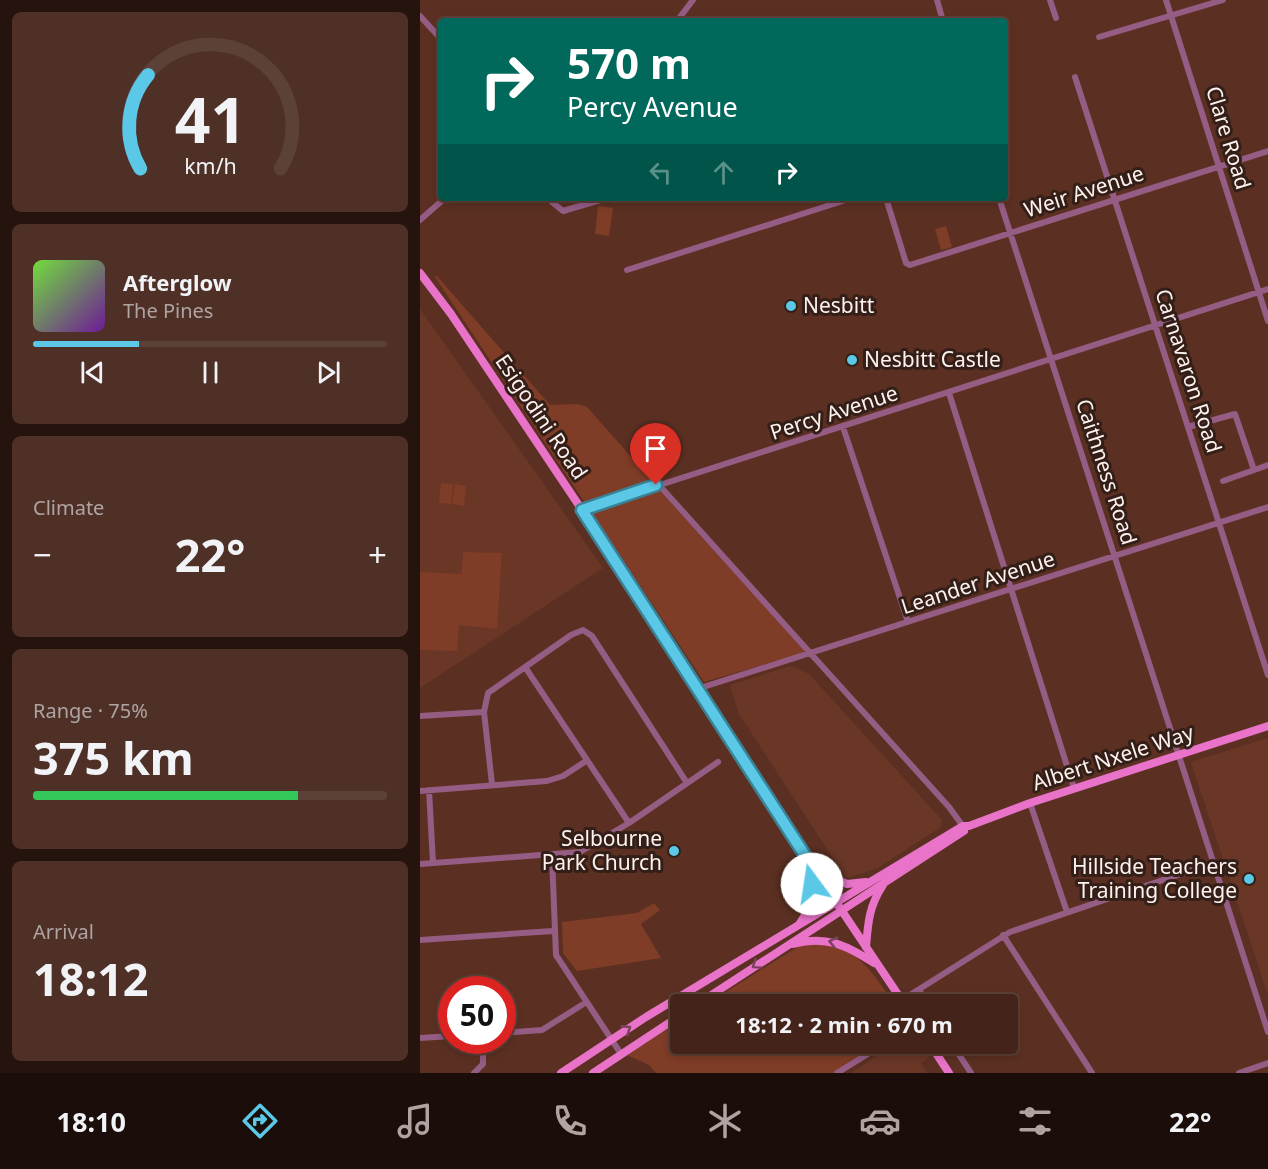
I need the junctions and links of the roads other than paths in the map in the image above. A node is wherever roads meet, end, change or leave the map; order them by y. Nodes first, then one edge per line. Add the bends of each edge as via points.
1 (693, 0) edge
2 (937, 0) edge
3 (1050, 0) edge
4 (1166, 0) edge
5 (1223, 0) edge
6 (420, 16) edge
7 (1172, 17) junction
8 (679, 18) edge
9 (942, 18) edge
10 (1056, 18) dead end
11 (438, 36) edge
12 (1099, 38) dead end
13 (1075, 77) dead end
14 (1268, 151) edge
15 (1220, 165) junction
16 (1116, 199) junction
17 (442, 201) edge
18 (551, 201) edge
19 (597, 201) edge
20 (843, 201) edge
21 (887, 201) edge
22 (1000, 201) edge
23 (420, 220) edge
24 (1010, 232) junction
25 (627, 270) dead end
26 (420, 273) edge
27 (1268, 289) edge
28 (1259, 292) junction
29 (1268, 321) edge
30 (1156, 325) junction
31 (1052, 359) junction
32 (949, 393) junction
33 (843, 427) junction
34 (1188, 427) junction
35 (1268, 465) edge
36 (1254, 470) junction
37 (1222, 481) dead end
38 (658, 484) junction
39 (1268, 507) edge
40 (582, 510) junction
41 (1218, 522) junction
42 (1116, 556) junction
43 (1011, 590) junction
44 (908, 622) junction
45 (812, 654) junction
46 (525, 667) junction
47 (1268, 675) edge
48 (697, 689) junction
49 (484, 712) junction
50 (420, 716) edge
51 (1268, 726) edge
52 (1180, 756) junction
53 (586, 761) junction
54 (718, 762) dead end
55 (687, 783) junction
56 (492, 784) junction
57 (1074, 788) junction
58 (429, 790) junction
59 (420, 791) edge
60 (1030, 803) junction
61 (629, 823) junction
62 (966, 827) junction
63 (552, 856) junction
64 (808, 860) junction
65 (433, 863) junction
66 (1213, 863) junction
67 (420, 864) edge
68 (814, 869) junction
69 (872, 881) junction
70 (886, 882) junction
71 (836, 902) junction
72 (841, 911) junction
73 (1066, 912) junction
74 (797, 927) junction
75 (553, 931) junction
76 (1003, 935) junction
77 (420, 940) edge
78 (784, 946) junction
79 (866, 948) junction
80 (878, 965) junction
81 (919, 990) junction
82 (712, 994) edge
83 (898, 994) edge
84 (914, 994) edge
85 (922, 994) edge
86 (585, 1003) junction
87 (670, 1022) edge
88 (516, 1032) edge
89 (1268, 1032) edge
90 (438, 1037) edge
91 (420, 1038) edge
92 (611, 1040) junction
93 (483, 1054) edge
94 (621, 1054) junction
95 (868, 1054) edge
96 (937, 1054) edge
97 (959, 1054) edge
98 (1268, 1064) edge
99 (474, 1073) edge
100 (561, 1073) edge
101 (593, 1073) edge
102 (837, 1073) edge
103 (949, 1073) edge
104 (971, 1073) edge
105 (1092, 1073) edge
106 (1239, 1073) edge

1 - 8 street
2 - 9 street
3 - 10 street
4 - 7 street, Clare Road
5 - 7 street
6 - 11 street
7 - 12 street
7 - 15 street, Clare Road
13 - 16 street, Carnavaron Road
14 - 15 street, Weir Avenue
15 - 16 street, Weir Avenue
15 - 28 street, Clare Road
16 - 24 street, Weir Avenue
16 - 30 street, Carnavaron Road
17 - 23 street
18 - 19 street via 563,211
20 - 25 street
21 - 24 street, Weir Avenue via 910,265
22 - 24 street, Caithness Road
24 - 31 street, Caithness Road
26 - 40 main road, Esigodini Road
27 - 28 street, Percy Avenue
28 - 29 street, Clare Road
28 - 30 street, Percy Avenue
30 - 31 street, Percy Avenue
30 - 34 street, Carnavaron Road
31 - 32 street, Percy Avenue
31 - 42 street, Caithness Road
32 - 33 street, Percy Avenue
32 - 43 street
33 - 38 street, Percy Avenue
33 - 44 street
34 - 36 street via 1235,414
34 - 41 street, Carnavaron Road
35 - 36 street
36 - 37 street
38 - 40 street, Percy Avenue
38 - 45 street
39 - 41 street, Leander Avenue
40 - 48 main road, Esigodini Road
41 - 42 street, Leander Avenue
41 - 47 street, Carnavaron Road
42 - 43 street, Leander Avenue
42 - 52 street, Caithness Road
43 - 44 street, Leander Avenue
43 - 57 street
44 - 45 street, Leander Avenue
45 - 48 street, Leander Avenue
45 - 62 street
46 - 49 street via 491,689
46 - 53 street
46 - 55 street via 578,631 588,632
48 - 64 main road, Esigodini Road
49 - 50 street
49 - 56 street
51 - 52 main road, Albert Nxele Way
52 - 57 main road, Albert Nxele Way
52 - 66 street, Caithness Road
53 - 56 street via 555,779
53 - 61 street
54 - 55 street
55 - 61 street
56 - 58 street
57 - 60 main road, Albert Nxele Way
58 - 59 street
58 - 65 street
60 - 62 main road, Albert Nxele Way
60 - 73 street
61 - 63 street via 587,849
62 - 69 main road, Albert Nxele Way
62 - 70 main road, Albert Nxele Way
63 - 65 street
63 - 75 street
64 - 68 main road, Esigodini Road
64 - 74 main road via 813,896
65 - 67 street
66 - 73 street
66 - 89 street, Caithness Road
68 - 69 main road via 846,884
68 - 71 main road, Esigodini Road
69 - 71 main road, Albert Nxele Way
70 - 72 main road, Albert Nxele Way
70 - 79 main road via 874,898 868,916
71 - 72 main road, Esigodini Road
71 - 74 main road, Albert Nxele Way
72 - 78 main road, Albert Nxele Way
72 - 79 main road, Esigodini Road
73 - 76 street
92 -> 74 main road, Albert Nxele Way
75 - 77 street
75 - 86 street via 556,955
76 - 81 street
76 - 105 street
80 -> 78 main road via 831,940 807,940
78 -> 82 main road, Albert Nxele Way
79 - 80 main road, Esigodini Road
80 - 83 main road, Esigodini Road
81 - 84 street
81 - 85 street
86 - 88 street via 542,1030
86 - 92 street
87 - 94 main road
90 - 91 street
92 - 94 street
92 - 100 main road, Albert Nxele Way
93 - 99 street via 483,1064
94 - 101 main road
95 - 102 street
96 - 103 main road
97 - 104 street
98 - 106 street

